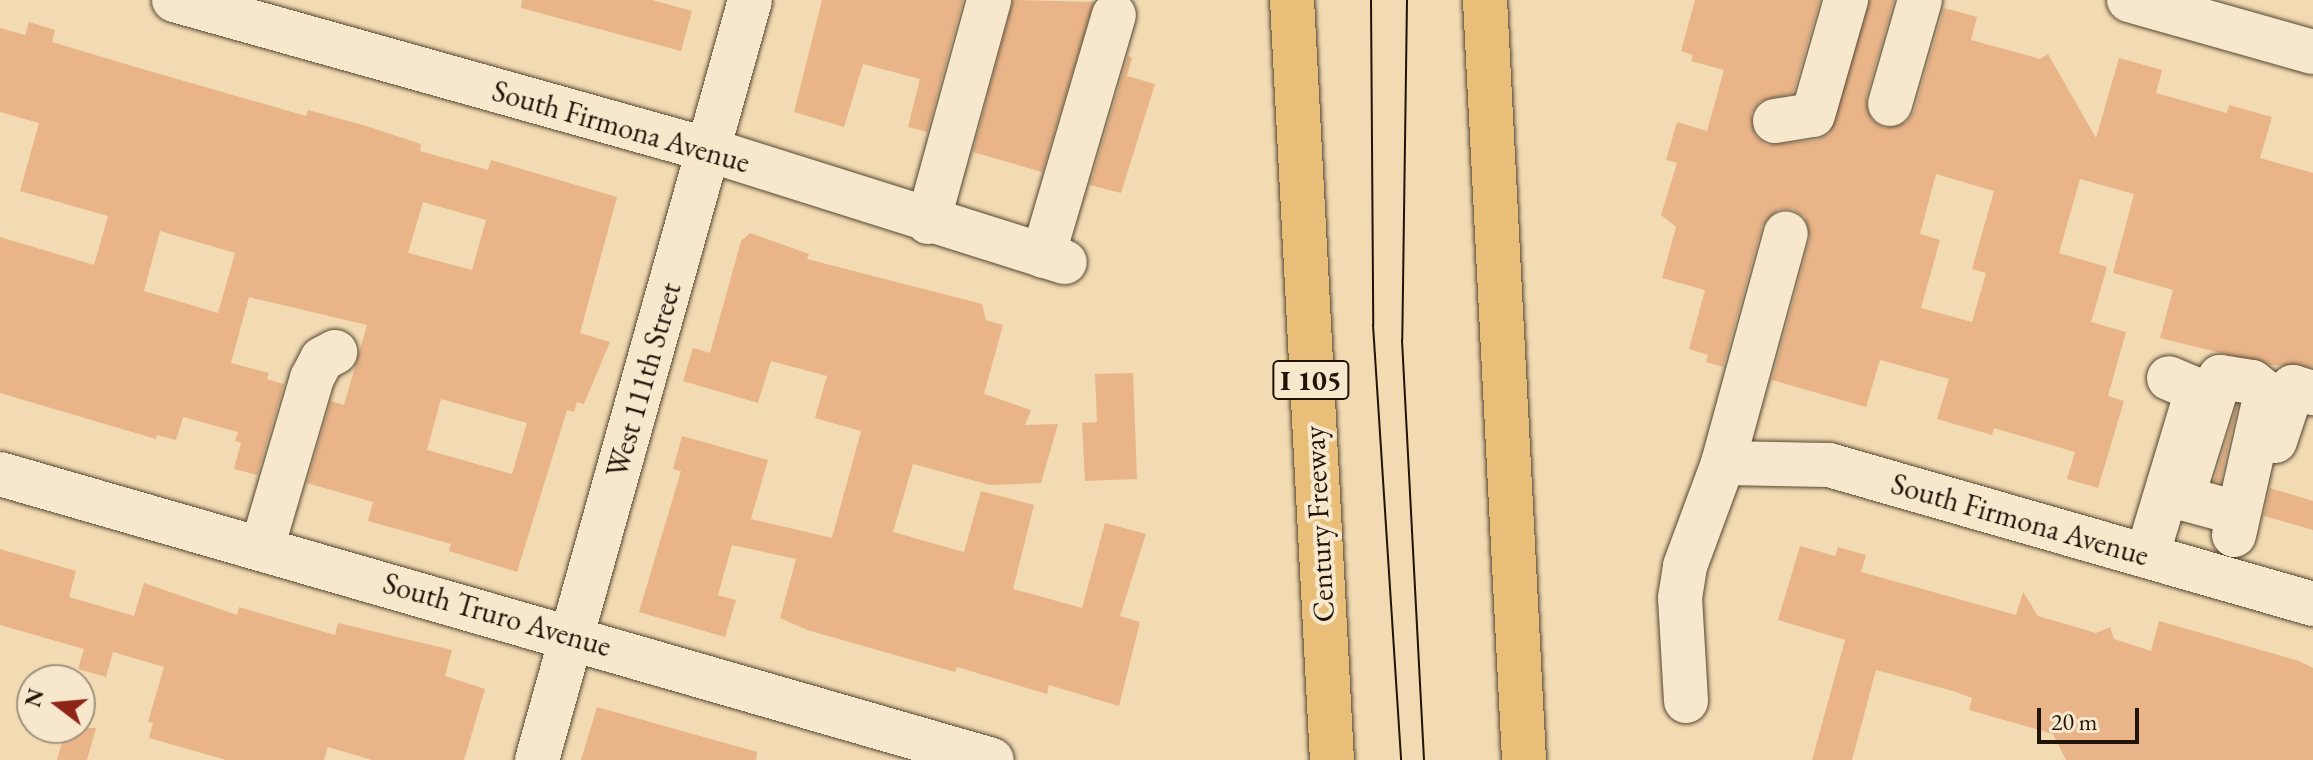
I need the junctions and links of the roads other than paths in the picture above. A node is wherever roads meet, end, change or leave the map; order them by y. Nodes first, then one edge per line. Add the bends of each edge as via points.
1 (174, 0) edge
2 (750, 0) edge
3 (989, 0) edge
4 (1292, 0) edge
5 (1485, 0) edge
6 (1846, 0) edge
7 (1920, 0) edge
8 (2129, 0) edge
9 (1114, 15) dead end
10 (2313, 52) edge
11 (1890, 104) dead end
12 (1775, 121) dead end
13 (709, 150) junction
14 (928, 222) junction
15 (1786, 233) dead end
16 (335, 352) dead end
17 (2169, 378) dead end
18 (2313, 393) edge
19 (1723, 463) junction
20 (0, 474) edge
21 (262, 548) junction
22 (2147, 556) junction
23 (2223, 578) junction
24 (2313, 604) edge
25 (573, 637) junction
26 (1686, 701) dead end
27 (537, 760) edge
28 (992, 760) edge
29 (1332, 760) edge
30 (1524, 760) edge

1 - 13 street, South Firmona Avenue
2 - 13 street, West 111th Street
3 - 14 street
4 - 29 highway, Century Freeway / I 105
5 - 30 highway
6 - 12 street via 1813,115
7 - 11 street
8 - 10 street
9 - 14 street, South Firmona Avenue via 1054,259
13 - 14 street, South Firmona Avenue
13 - 25 street, West 111th Street
15 - 19 street
16 - 21 street via 322,359 312,378
17 - 22 street via 2192,388 2195,397
18 - 23 street via 2293,387 2258,489 2236,524
19 - 22 street, South Firmona Avenue via 1829,465
19 - 26 street via 1685,566 1680,598
20 - 21 street, South Truro Avenue
21 - 25 street, South Truro Avenue
22 - 23 street, South Firmona Avenue
23 - 24 street, South Firmona Avenue
25 - 27 street, West 111th Street
25 - 28 street, South Truro Avenue

